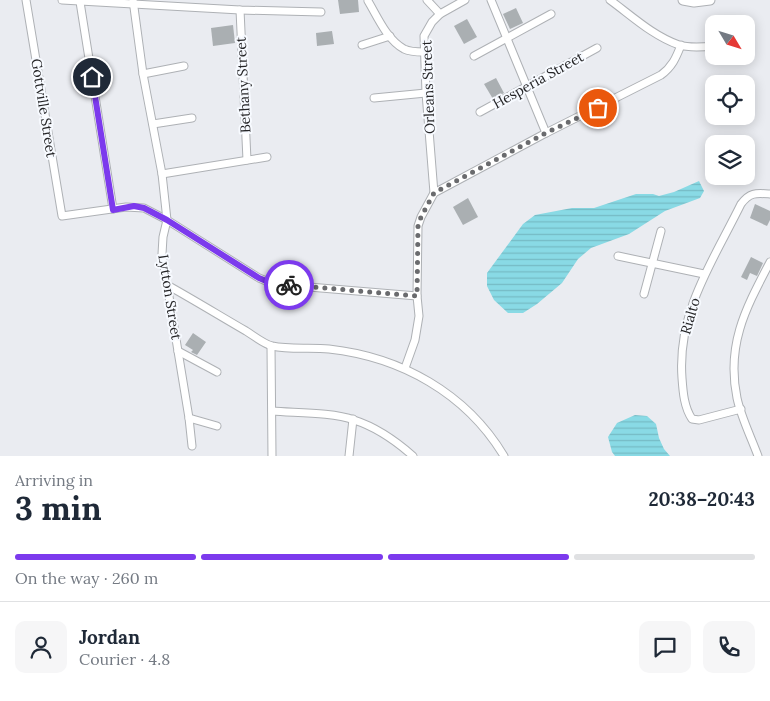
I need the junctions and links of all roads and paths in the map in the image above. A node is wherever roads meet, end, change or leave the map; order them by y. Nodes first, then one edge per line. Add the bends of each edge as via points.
1 (26, 0) edge
2 (62, 0) edge
3 (428, 0) edge
4 (465, 0) edge
5 (491, 0) edge
6 (610, 0) edge
7 (684, 0) edge
8 (710, 0) edge
9 (368, 1) edge
10 (80, 2) junction
11 (132, 2) edge
12 (240, 10) junction
13 (320, 12) dead end
14 (440, 14) junction
15 (551, 14) dead end
16 (390, 36) junction
17 (506, 38) junction
18 (362, 45) dead end
19 (681, 46) junction
20 (705, 46) edge
21 (597, 48) dead end
22 (424, 52) junction
23 (474, 56) dead end
24 (184, 66) dead end
25 (144, 74) junction
26 (527, 86) junction
27 (426, 93) junction
28 (374, 98) dead end
29 (480, 112) dead end
30 (192, 118) dead end
31 (153, 124) junction
32 (546, 133) junction
33 (267, 157) dead end
34 (246, 160) junction
35 (162, 174) junction
36 (434, 193) junction
37 (770, 194) edge
38 (113, 210) junction
39 (167, 220) junction
40 (661, 231) dead end
41 (618, 256) dead end
42 (652, 262) junction
43 (770, 262) edge
44 (704, 274) junction
45 (168, 285) junction
46 (644, 294) dead end
47 (417, 296) junction
48 (271, 346) junction
49 (178, 351) junction
50 (405, 368) junction
51 (217, 372) dead end
52 (741, 410) junction
53 (272, 411) junction
54 (189, 418) junction
55 (353, 419) junction
56 (217, 426) dead end
57 (192, 446) dead end
58 (272, 456) edge
59 (349, 456) edge
60 (413, 456) edge
61 (504, 456) edge
62 (758, 456) edge

1 - 38 street, Gottville Street via 62,216
2 - 10 street
3 - 14 street
4 - 14 street, Orleans Street
5 - 17 street
6 - 19 street via 650,30
7 - 8 street
9 - 16 street
10 - 11 street
10 - 38 street
11 - 12 street
11 - 25 street, Lytton Street
12 - 13 street
12 - 34 street, Bethany Street
14 - 22 street, Orleans Street via 426,30
15 - 17 street
16 - 18 street
16 - 22 street via 404,49
17 - 23 street
17 - 26 street
19 - 20 street
19 - 32 street via 669,69 661,75
21 - 26 street, Hesperia Street
22 - 27 street, Orleans Street
24 - 25 street
25 - 31 street, Lytton Street
26 - 29 street, Hesperia Street
26 - 32 street
27 - 28 street
27 - 36 street, Orleans Street
30 - 31 street
31 - 35 street, Lytton Street
32 - 36 street
33 - 34 street
34 - 35 street
35 - 39 street, Lytton Street
36 - 47 street via 418,226
37 - 44 street, Rialto via 746,196
38 - 39 street via 134,206
39 - 45 street, Lytton Street via 162,245
39 - 47 street via 271,283
40 - 42 street
41 - 42 street
42 - 44 street
42 - 46 street
43 - 52 street via 749,302 736,338 734,376
44 - 52 street, Rialto via 684,330 681,368 687,411 692,419 699,420
45 - 48 street
45 - 49 street, Lytton Street
47 - 50 street via 417,332
48 - 50 street via 329,349 365,355
48 - 53 street
49 - 51 street
49 - 54 street, Lytton Street
50 - 61 street via 459,403 494,440
52 - 62 street
53 - 55 street
53 - 58 street
54 - 56 street
54 - 57 street, Lytton Street
55 - 59 street
55 - 60 street via 378,431

